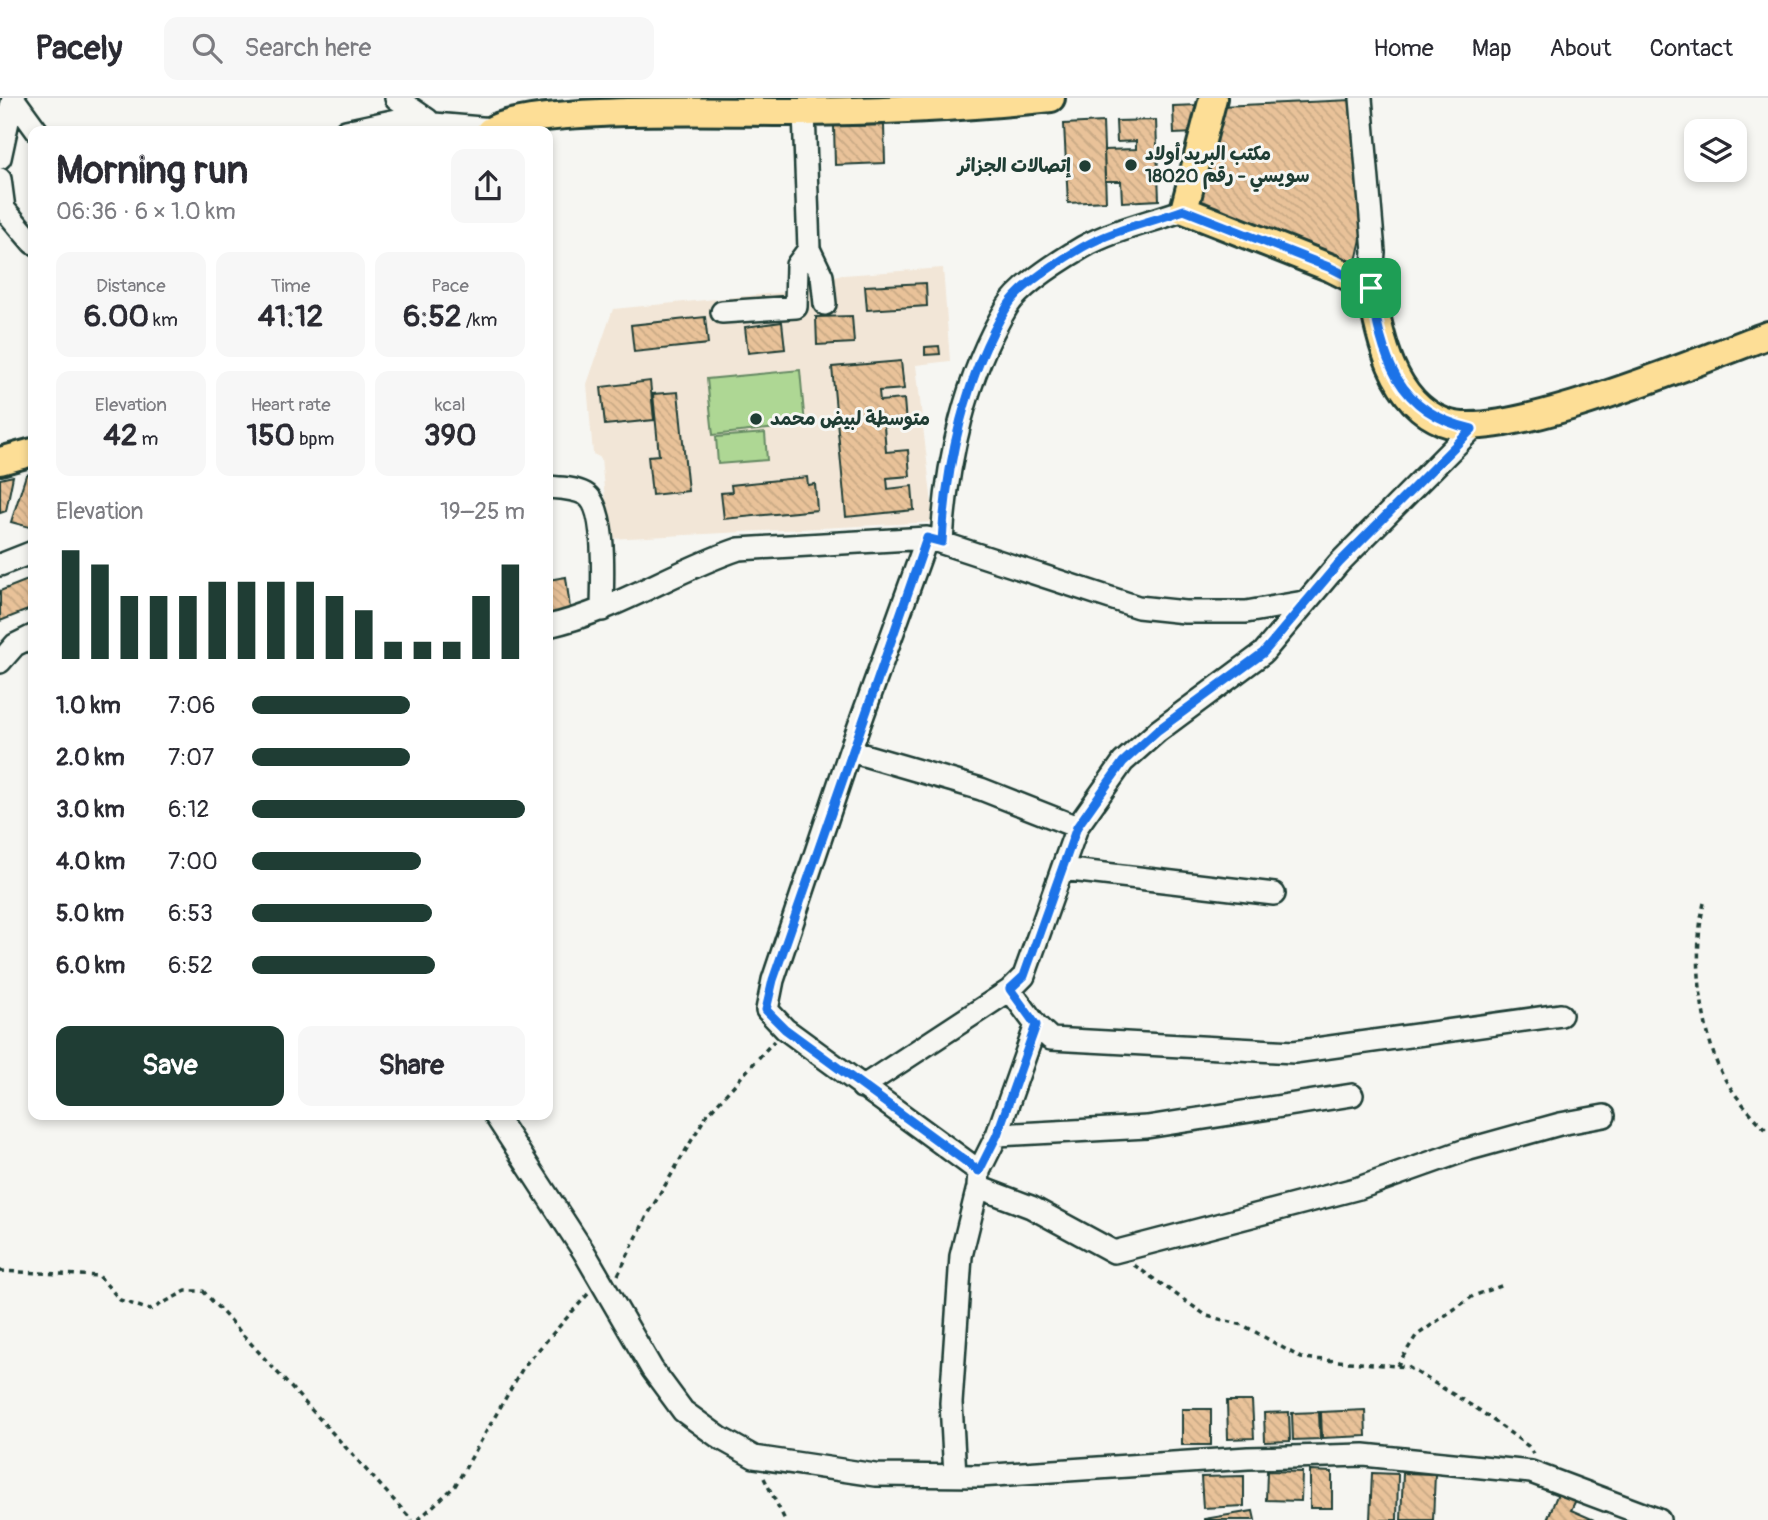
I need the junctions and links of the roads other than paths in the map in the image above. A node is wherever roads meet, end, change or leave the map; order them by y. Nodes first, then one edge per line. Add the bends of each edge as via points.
1 (13, 98) edge
2 (396, 98) edge
3 (1213, 98) edge
4 (1361, 98) edge
5 (1037, 99) edge
6 (653, 105) edge
7 (804, 112) junction
8 (431, 123) edge
9 (33, 126) edge
10 (399, 126) edge
11 (457, 126) edge
12 (504, 126) edge
13 (0, 158) edge
14 (0, 178) edge
15 (1184, 210) junction
16 (28, 237) edge
17 (809, 249) junction
18 (1371, 288) junction
19 (825, 304) dead end
20 (722, 312) dead end
21 (1768, 335) edge
22 (1472, 429) junction
23 (28, 453) edge
24 (0, 461) edge
25 (553, 488) edge
26 (934, 540) junction
27 (28, 554) edge
28 (0, 565) edge
29 (1304, 602) junction
30 (602, 610) junction
31 (553, 625) edge
32 (28, 638) edge
33 (0, 662) edge
34 (850, 751) junction
35 (1077, 827) junction
36 (1062, 869) junction
37 (1274, 894) dead end
38 (1010, 989) junction
39 (1561, 1015) dead end
40 (1036, 1025) junction
41 (862, 1087) junction
42 (1352, 1095) dead end
43 (1604, 1116) dead end
44 (498, 1120) edge
45 (997, 1135) junction
46 (978, 1179) junction
47 (955, 1475) junction
48 (1659, 1520) edge

1 - 9 street
1 - 13 street
2 - 8 street
3 - 15 main road
4 - 18 street via 1374,252
5 - 7 main road
6 - 7 main road
6 - 12 main road via 529,118
7 - 17 street
8 - 10 street
8 - 11 street
14 - 16 street via 4,209
15 - 18 main road
15 - 26 street via 1085,246 1008,304 960,426
17 - 19 street via 822,276
17 - 20 street via 797,265 796,307
18 - 22 main road via 1379,334 1397,378 1415,402 1443,422
21 - 22 main road via 1587,402
22 - 29 street
23 - 24 main road
25 - 30 street via 588,495 596,507 601,532
26 - 29 street via 1138,607 1246,612
26 - 30 street via 739,550
26 - 34 street
27 - 28 street
29 - 35 street via 1263,653 1158,730 1123,762
30 - 31 street
32 - 33 street
34 - 35 street via 981,789
34 - 41 street via 766,1010
35 - 36 street
36 - 37 street
36 - 38 street via 1024,976
38 - 40 street
38 - 41 street
39 - 40 street via 1294,1052 1051,1039
40 - 45 street
41 - 46 street via 883,1099
42 - 45 street via 1147,1126
43 - 46 street via 1466,1150 1359,1188 1114,1252
44 - 47 street via 536,1174 652,1369 683,1411 754,1457 875,1475
45 - 46 street
46 - 47 street via 961,1255 951,1403
47 - 48 street via 1364,1455 1531,1472

